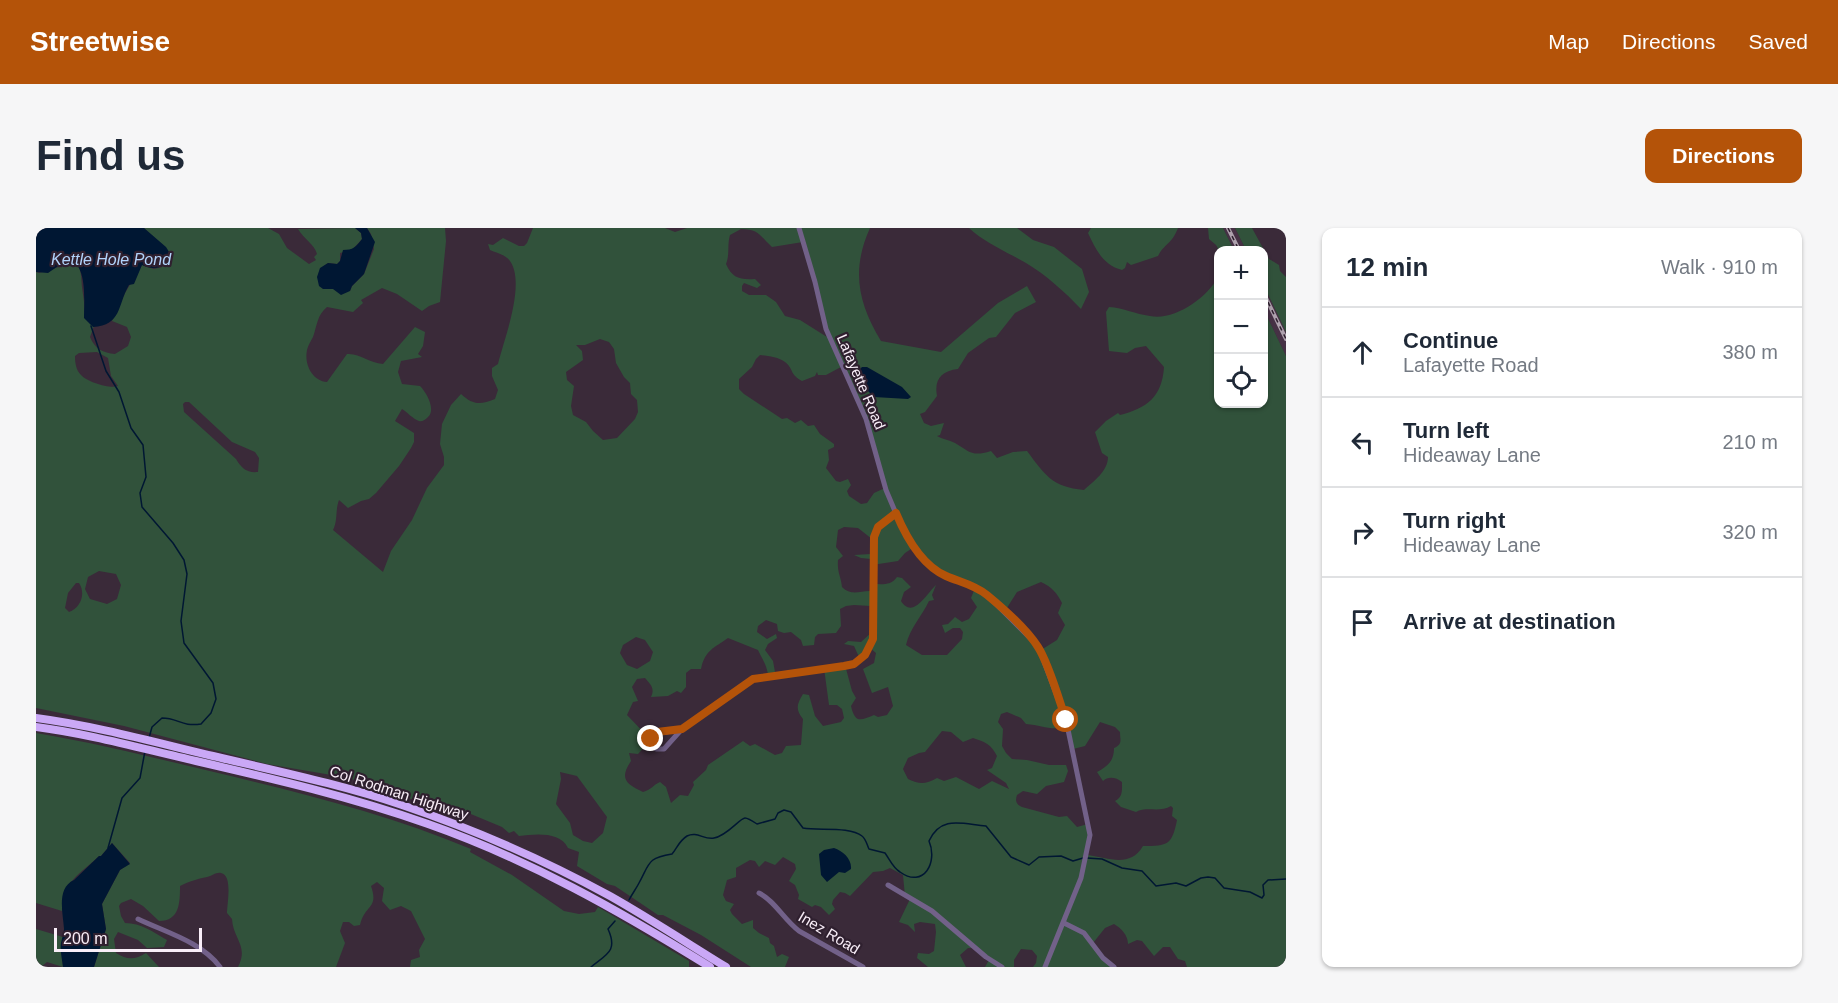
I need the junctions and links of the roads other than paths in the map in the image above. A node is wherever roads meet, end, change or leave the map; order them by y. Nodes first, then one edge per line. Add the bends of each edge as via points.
1 (799, 228) edge
2 (896, 513) junction
3 (36, 718) edge
4 (36, 727) edge
5 (682, 729) junction
6 (147, 745) junction
7 (888, 885) dead end
8 (759, 893) dead end
9 (138, 919) dead end
10 (1064, 923) junction
11 (220, 967) edge
12 (710, 967) edge
13 (726, 967) edge
14 (863, 967) edge
15 (1002, 967) edge
16 (1045, 967) edge
17 (1114, 967) edge

1 - 2 street, Lafayette Road via 826,329 866,419
2 - 5 street via 878,527 874,537 873,629 865,655 854,664 753,679
2 - 10 street, Lafayette Road via 928,564 987,595 1039,648 1069,730 1090,835 1081,878
3 - 6 highway, Col Rodman Highway
4 - 6 highway, Col Rodman Highway
5 - 5 street via 664,749 652,745 655,734
6 - 12 highway, Col Rodman Highway via 311,788 430,825 594,897
6 - 13 highway, Col Rodman Highway via 321,782 402,805 470,831 586,883
7 - 15 street via 932,911
8 - 14 street, Inez Road via 799,931
9 - 11 street via 202,950
10 - 16 street, Lafayette Road
10 - 17 street via 1084,933

